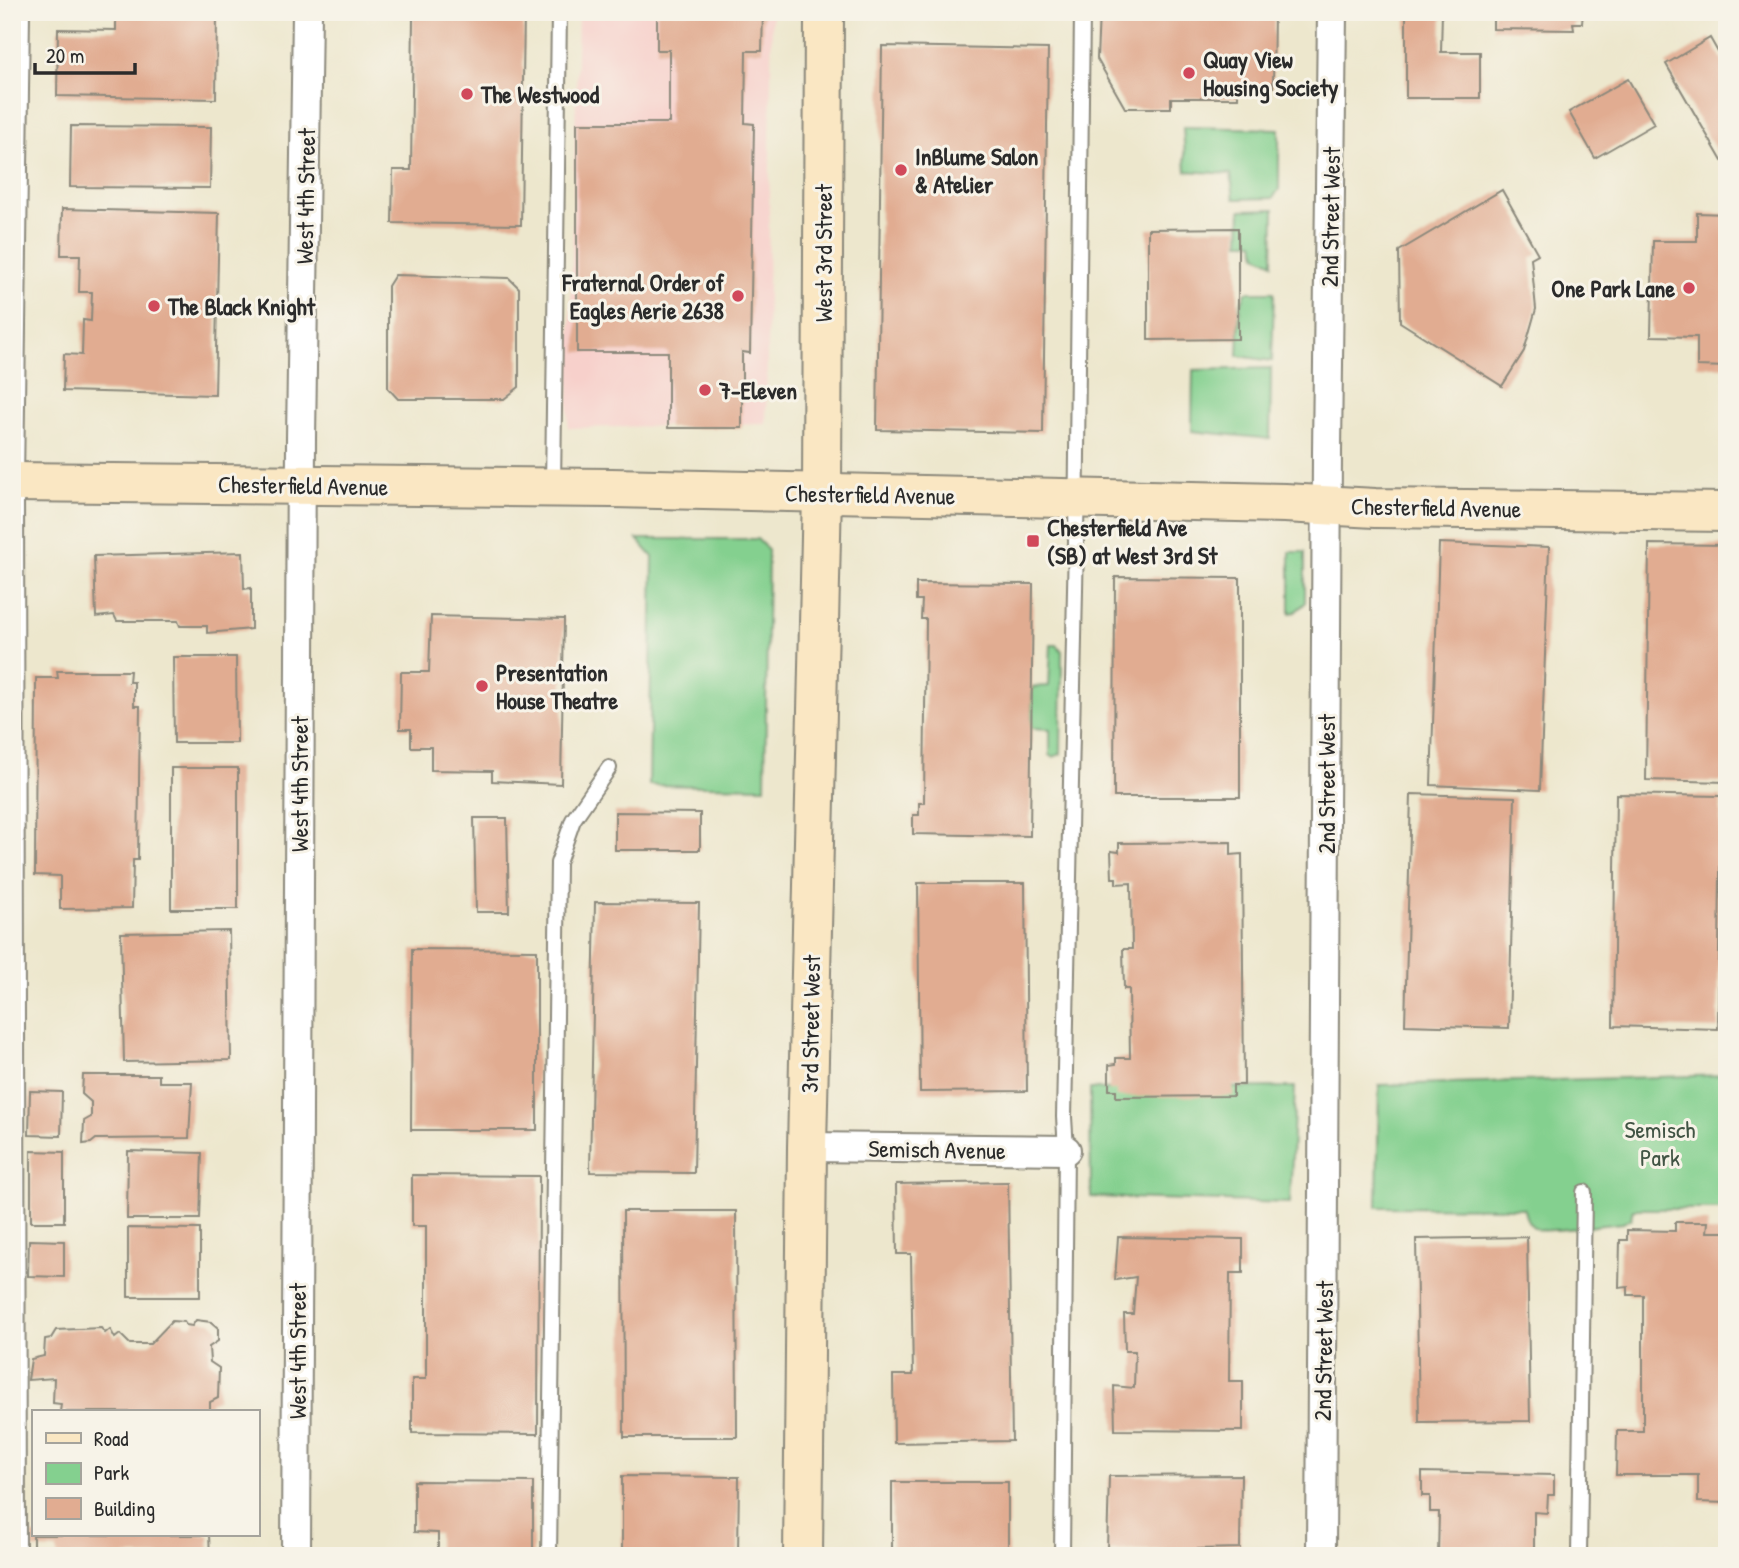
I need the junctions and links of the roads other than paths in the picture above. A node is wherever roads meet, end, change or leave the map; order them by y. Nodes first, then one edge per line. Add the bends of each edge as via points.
1 (22, 12) edge
2 (307, 12) edge
3 (559, 12) edge
4 (824, 12) edge
5 (1082, 12) edge
6 (1332, 12) edge
7 (14, 482) edge
8 (301, 485) junction
9 (553, 489) junction
10 (822, 493) junction
11 (1076, 498) junction
12 (1326, 505) junction
13 (1727, 512) edge
14 (609, 768) dead end
15 (807, 1147) junction
16 (1066, 1150) junction
17 (1584, 1192) dead end
18 (18, 1556) edge
19 (296, 1556) edge
20 (550, 1556) edge
21 (803, 1556) edge
22 (1062, 1556) edge
23 (1321, 1556) edge
24 (1579, 1556) edge

1 - 7 lane
2 - 8 street, West 4th Street
3 - 9 lane
4 - 10 street, West 3rd Street
5 - 11 lane
6 - 12 street, 2nd Street West
7 - 8 street, Chesterfield Avenue
7 - 18 lane
8 - 9 street, Chesterfield Avenue
8 - 19 street, West 4th Street
9 - 10 street, Chesterfield Avenue
10 - 11 street, Chesterfield Avenue
10 - 15 street, 3rd Street West
11 - 12 street, Chesterfield Avenue
11 - 16 lane
12 - 13 street, Chesterfield Avenue
12 - 23 street, 2nd Street West
14 - 20 lane via 573,820 558,863
15 - 16 street, Semisch Avenue
15 - 21 street, 3rd Street West
16 - 22 lane
17 - 24 lane

